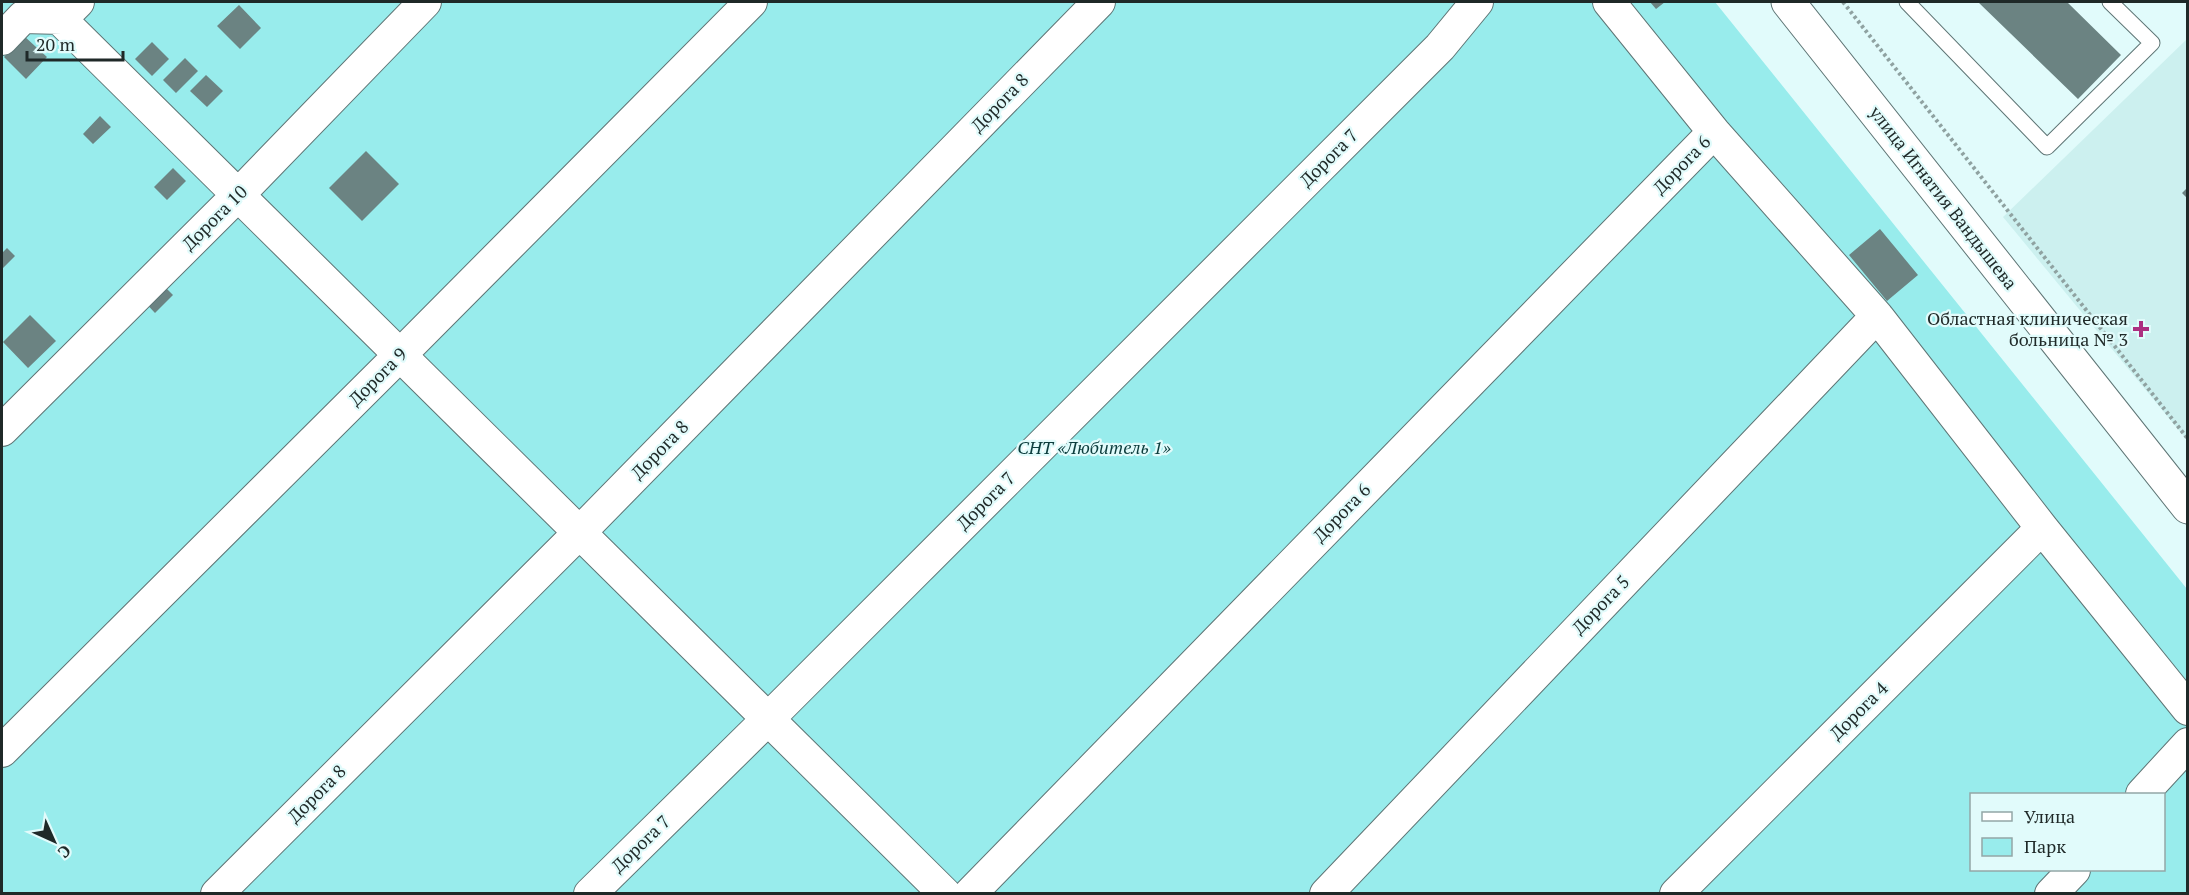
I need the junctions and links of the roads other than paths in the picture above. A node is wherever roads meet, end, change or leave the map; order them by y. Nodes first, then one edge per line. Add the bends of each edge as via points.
1 (425, 2) edge
2 (751, 2) edge
3 (1100, 2) edge
4 (1477, 2) edge
5 (1608, 2) edge
6 (1788, 2) edge
7 (1907, 2) edge
8 (2110, 2) edge
9 (61, 7) edge
10 (2, 39) edge
11 (1714, 132) junction
12 (239, 194) junction
13 (1877, 316) junction
14 (400, 356) junction
15 (2, 430) edge
16 (2187, 507) edge
17 (2042, 528) junction
18 (580, 532) junction
19 (2187, 709) edge
20 (769, 718) junction
21 (2187, 744) edge
22 (2, 751) edge
23 (2144, 793) edge
24 (2073, 871) edge
25 (217, 894) edge
26 (590, 894) edge
27 (945, 894) edge
28 (970, 894) edge
29 (1326, 894) edge
30 (1676, 894) edge
31 (2051, 894) edge

1 - 12 street, Дорога 10
2 - 14 street, Дорога 9
3 - 18 street, Дорога 8
4 - 20 street, Дорога 7 via 1440,47
5 - 11 street
6 - 16 street, улица Игнатия Вандышева
7 - 8 lane via 2048,147 2152,43
9 - 10 street via 23,17
9 - 12 street
11 - 13 street
11 - 28 street, Дорога 6
12 - 14 street
12 - 15 street, Дорога 10
13 - 17 street
13 - 29 street, Дорога 5
14 - 18 street
14 - 22 street, Дорога 9
17 - 19 street
17 - 30 street, Дорога 4
18 - 20 street
18 - 25 street, Дорога 8
20 - 26 street, Дорога 7
20 - 27 street
21 - 23 street
24 - 31 street

